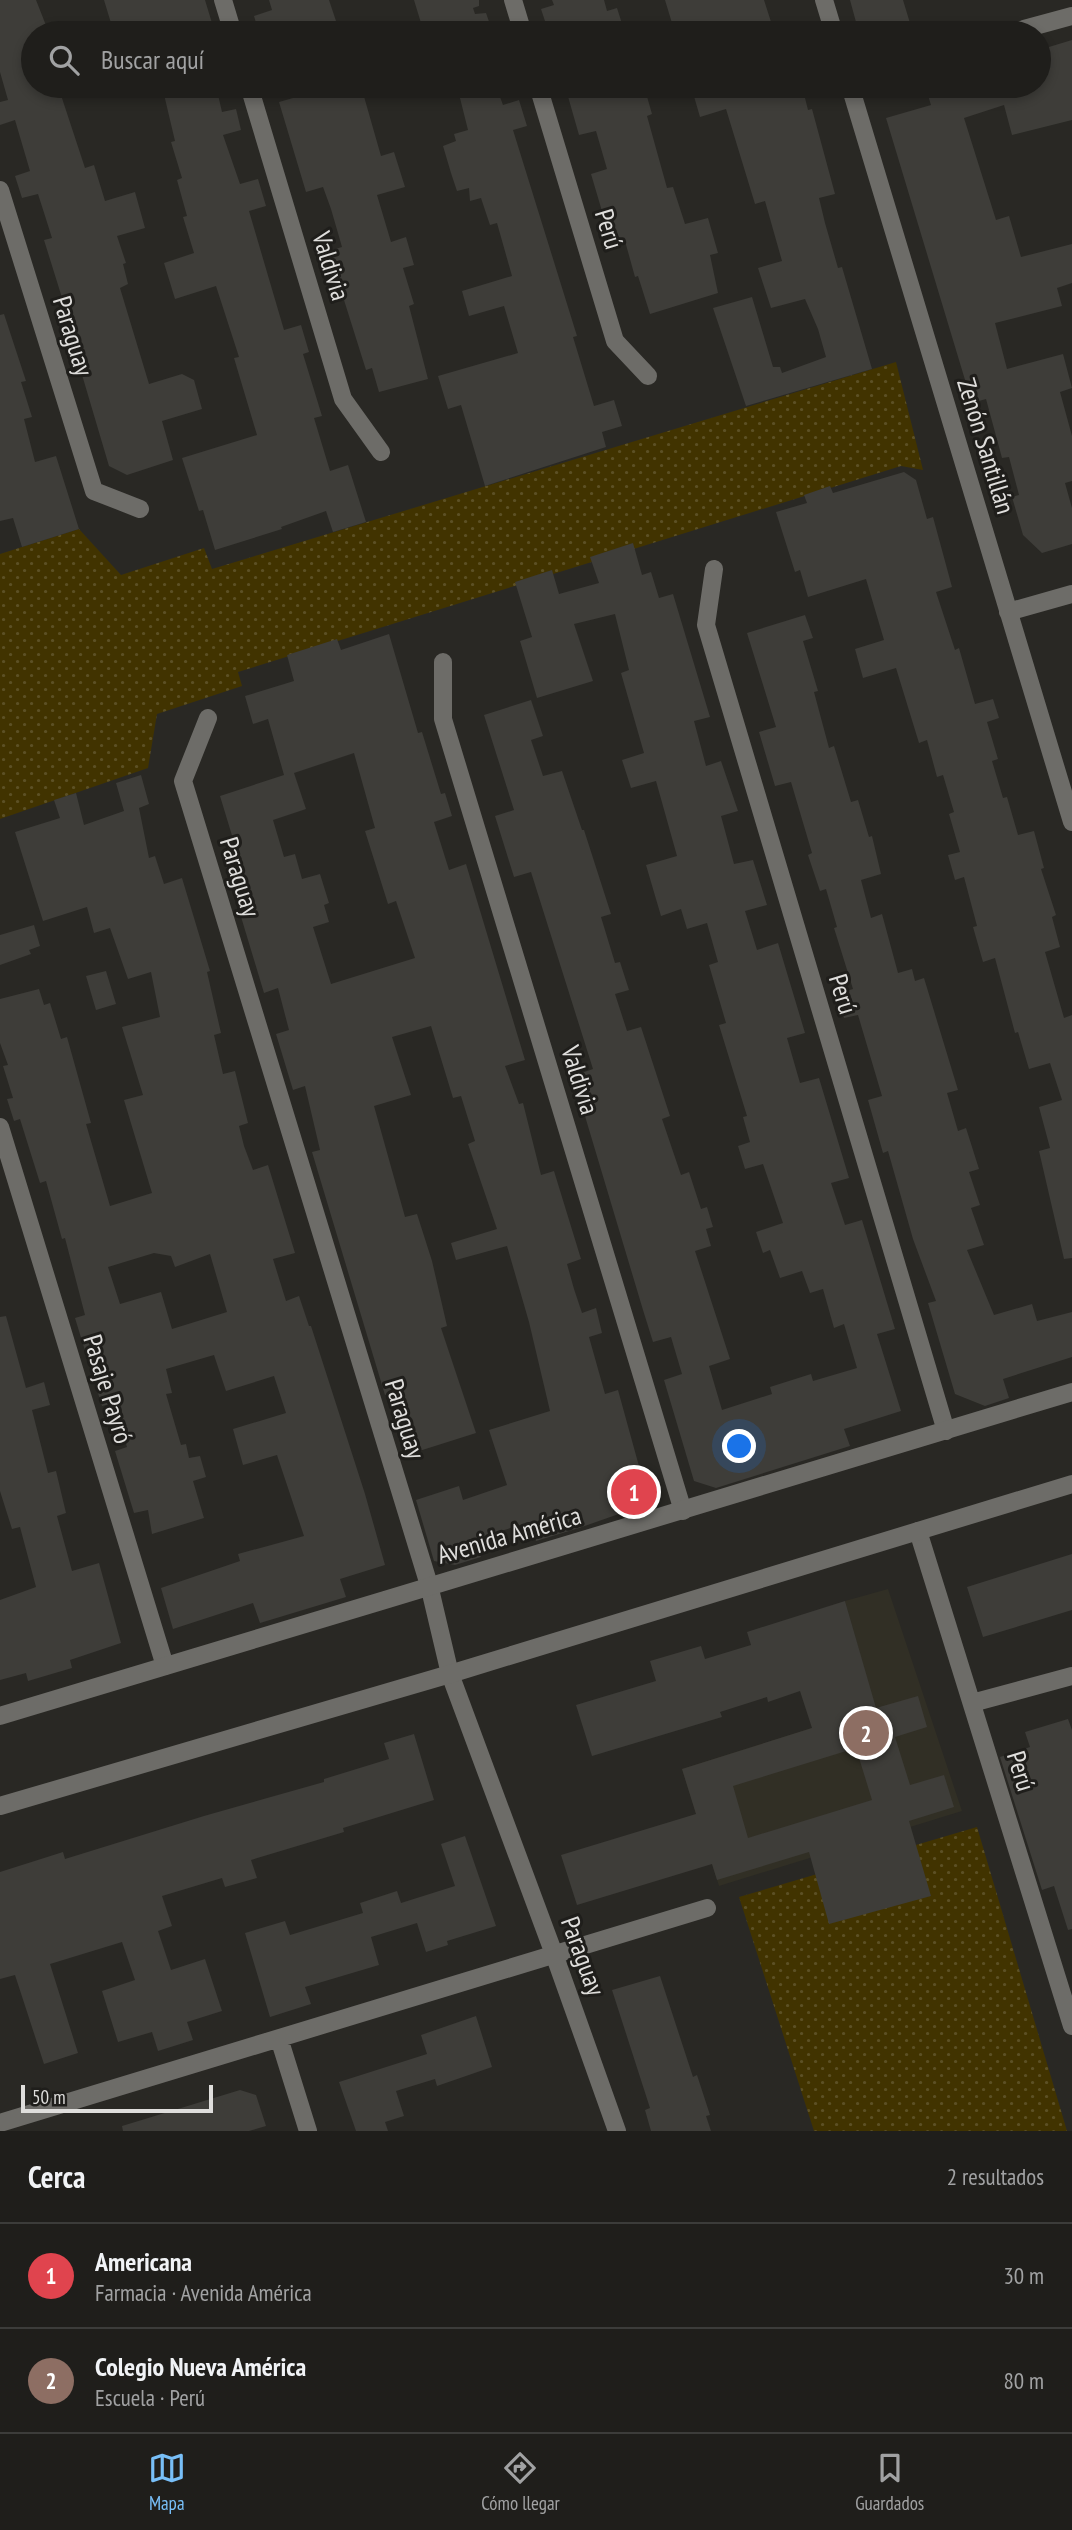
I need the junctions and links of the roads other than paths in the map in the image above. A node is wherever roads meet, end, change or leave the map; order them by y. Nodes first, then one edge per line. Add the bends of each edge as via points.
1 (223, 0) edge
2 (513, 0) edge
3 (824, 0) edge
4 (1072, 16) edge
5 (229, 21) edge
6 (519, 21) edge
7 (830, 21) edge
8 (1051, 22) edge
9 (253, 98) edge
10 (542, 98) edge
11 (854, 98) edge
12 (0, 190) edge
13 (648, 376) dead end
14 (381, 452) dead end
15 (140, 509) dead end
16 (714, 569) dead end
17 (1072, 594) edge
18 (1008, 612) junction
19 (443, 662) dead end
20 (208, 718) dead end
21 (1072, 822) edge
22 (0, 1127) edge
23 (1072, 1392) edge
24 (946, 1431) junction
25 (1072, 1484) edge
26 (683, 1511) junction
27 (918, 1531) junction
28 (429, 1586) junction
29 (165, 1666) junction
30 (450, 1674) junction
31 (1072, 1676) edge
32 (972, 1703) junction
33 (0, 1716) edge
34 (0, 1806) edge
35 (707, 1908) dead end
36 (554, 1954) junction
37 (1072, 2026) edge
38 (279, 2038) junction
39 (3, 2120) edge
40 (308, 2131) edge
41 (617, 2131) edge

1 - 5 street
2 - 6 street
3 - 7 street
4 - 8 street
9 - 14 street, Valdivia via 343,399
10 - 13 street, Perú via 615,341
11 - 18 street, Zenón Santillán
12 - 15 street, Paraguay via 94,491
16 - 24 street, Perú via 706,625
17 - 18 street
18 - 21 street, Zenón Santillán
19 - 26 street, Valdivia via 443,719
20 - 28 street, Paraguay via 183,781
22 - 29 street, Pasaje Payró
23 - 24 street, Avenida América
24 - 26 street, Avenida América
25 - 27 street
26 - 28 street, Avenida América
27 - 30 street
27 - 32 street, Perú
28 - 29 street, Avenida América
28 - 30 street, Paraguay
29 - 33 street, Avenida América
30 - 34 street
30 - 36 street, Paraguay
31 - 32 street
32 - 37 street, Perú
35 - 36 street
36 - 38 street
36 - 41 street, Paraguay
38 - 39 street
38 - 40 street

